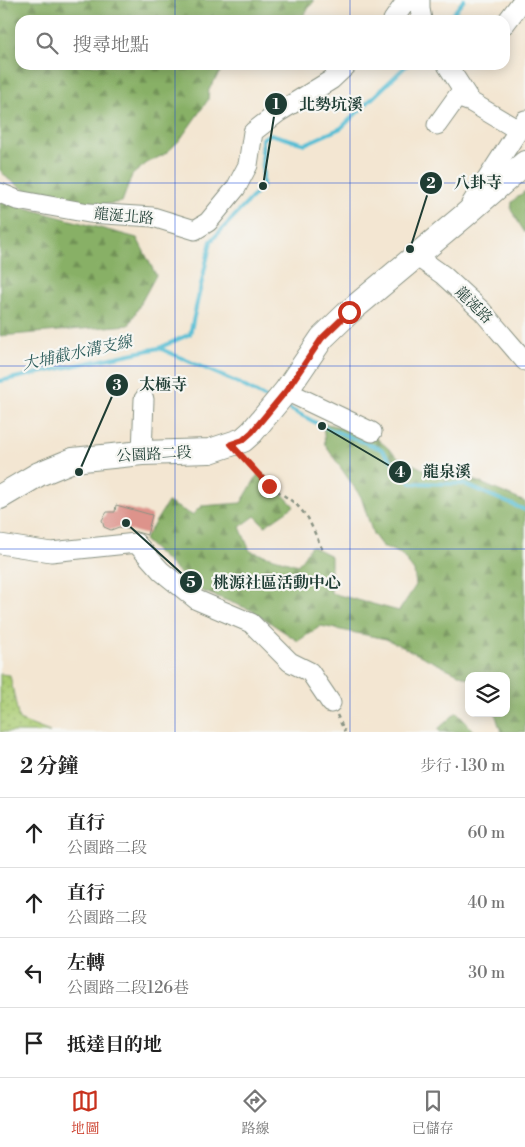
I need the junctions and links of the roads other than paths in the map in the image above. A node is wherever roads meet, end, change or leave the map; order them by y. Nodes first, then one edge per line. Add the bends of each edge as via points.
1 (407, 0) edge
2 (420, 0) edge
3 (522, 0) edge
4 (396, 15) edge
5 (421, 15) edge
6 (510, 17) edge
7 (342, 70) edge
8 (450, 70) edge
9 (471, 102) junction
10 (437, 125) dead end
11 (522, 125) edge
12 (525, 163) edge
13 (0, 193) edge
14 (464, 216) junction
15 (416, 256) junction
16 (525, 361) edge
17 (144, 399) dead end
18 (280, 399) junction
19 (372, 432) dead end
20 (142, 453) junction
21 (0, 497) edge
22 (0, 544) edge
23 (331, 704) dead end

1 - 4 street
2 - 5 street
3 - 6 street
7 - 13 street, 龍涎北路 via 253,132 248,165 236,188 208,222 195,230 153,217 90,213 17,200
8 - 9 street
9 - 10 street via 457,97
9 - 11 street
11 - 14 street
12 - 14 main road, 公園路二段
14 - 15 main road, 公園路二段
15 - 16 street, 龍涎路 via 443,275 482,311
15 - 18 main road, 公園路二段 via 322,338
17 - 20 street
18 - 19 street
18 - 20 main road, 公園路二段 via 243,440 210,451
20 - 21 main road, 公園路二段 via 73,460 39,474
22 - 23 street via 51,552 136,543 161,571 197,600 251,623 290,662 310,672

